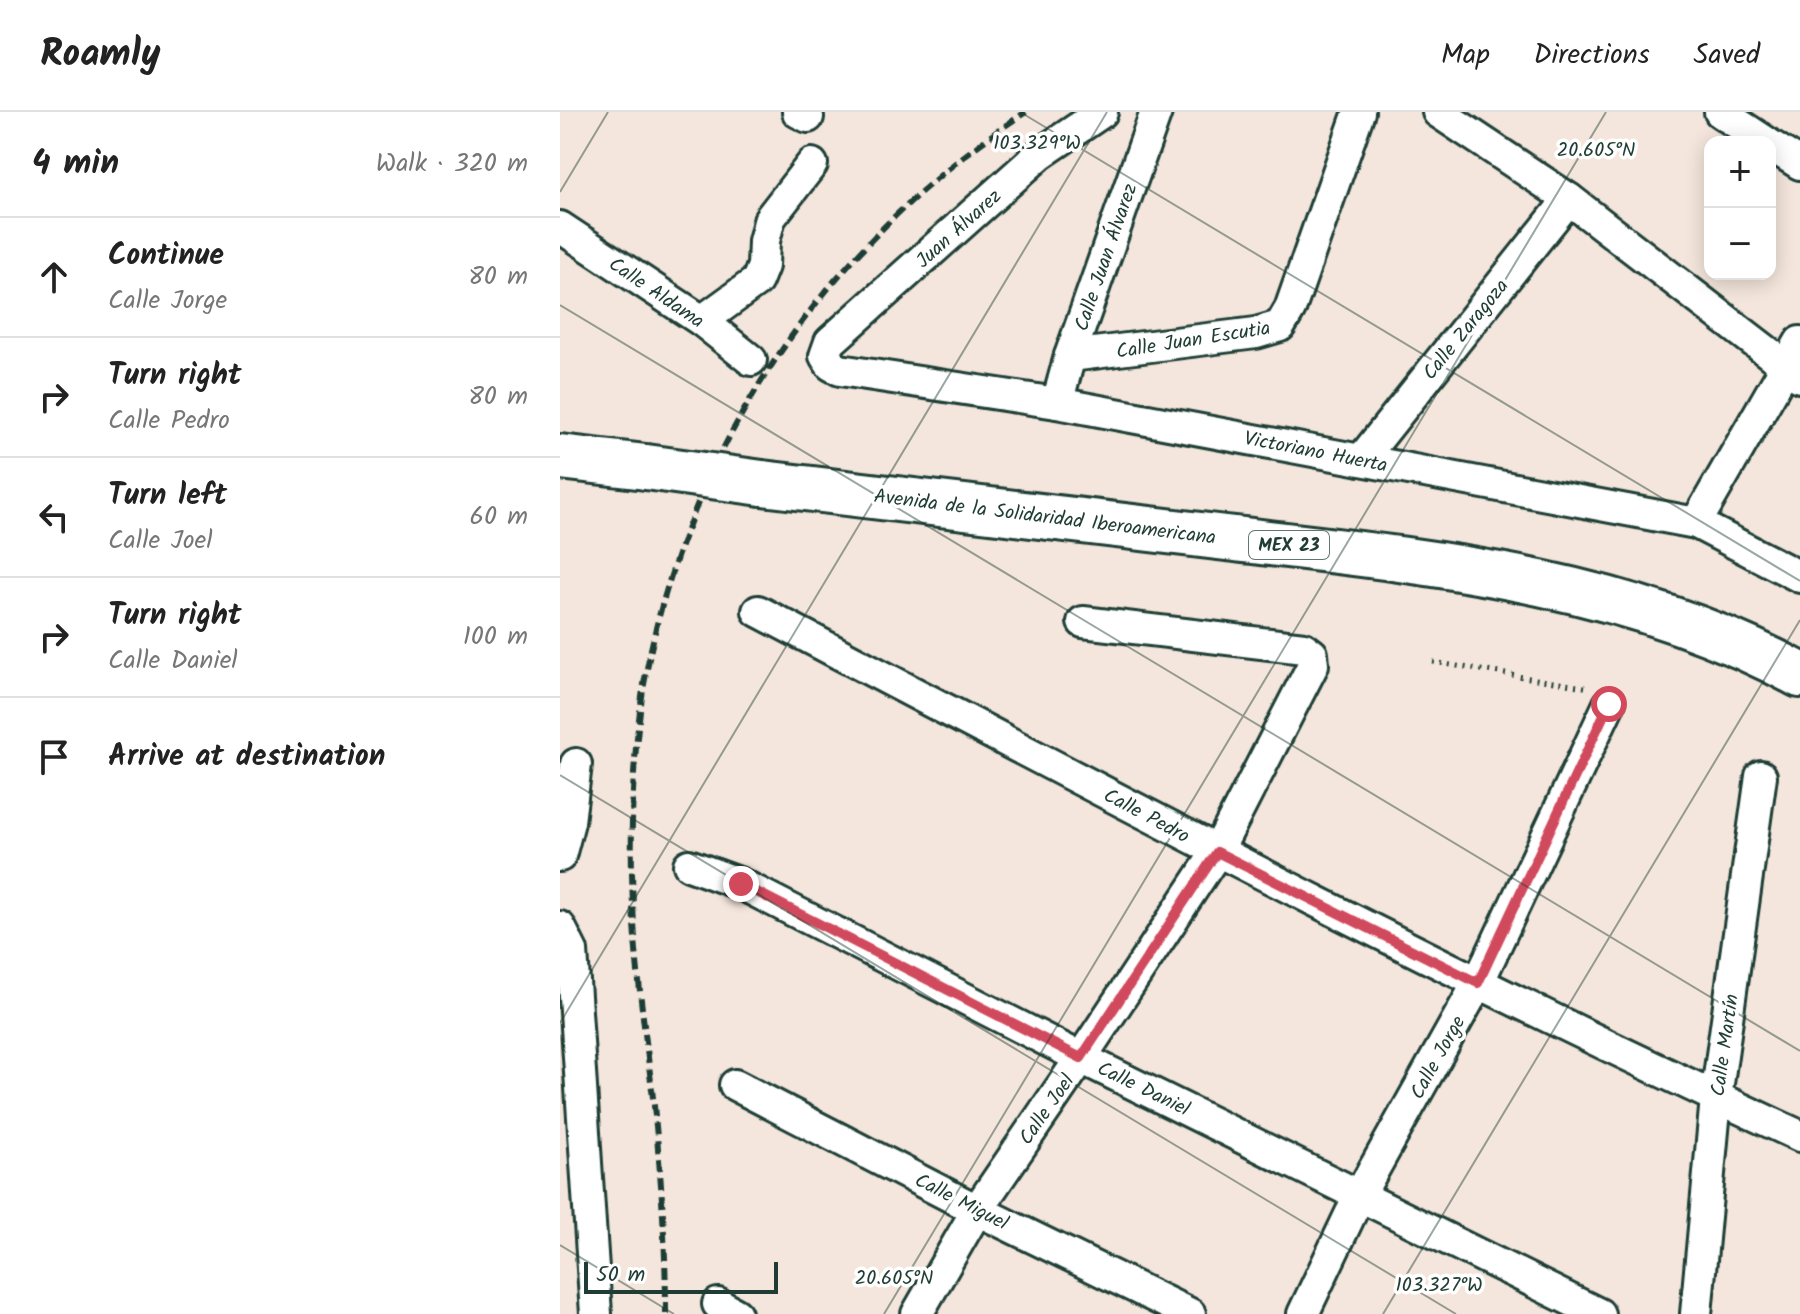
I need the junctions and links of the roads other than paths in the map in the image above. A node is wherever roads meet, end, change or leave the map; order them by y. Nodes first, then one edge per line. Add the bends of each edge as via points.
1 (1102, 112) edge
2 (1156, 112) edge
3 (1359, 112) edge
4 (1438, 112) edge
5 (1720, 112) edge
6 (1757, 136) edge
7 (1776, 148) edge
8 (812, 164) dead end
9 (1800, 164) edge
10 (1569, 199) junction
11 (560, 227) edge
12 (702, 321) junction
13 (825, 356) joint
14 (1070, 356) junction
15 (751, 360) dead end
16 (1795, 362) edge
17 (1057, 403) junction
18 (560, 457) edge
19 (1361, 460) junction
20 (1696, 523) junction
21 (1800, 577) edge
22 (758, 611) dead end
23 (1083, 622) dead end
24 (1800, 675) edge
25 (1609, 704) road end
26 (576, 764) dead end
27 (1761, 776) dead end
28 (1217, 852) junction
29 (560, 856) edge
30 (689, 865) dead end
31 (560, 927) edge
32 (1478, 983) junction
33 (1081, 1058) junction
34 (735, 1085) dead end
35 (1716, 1098) junction
36 (1800, 1136) edge
37 (1360, 1194) junction
38 (977, 1210) junction
39 (596, 1314) edge
40 (917, 1314) edge
41 (1190, 1314) edge
42 (1303, 1314) edge
43 (1599, 1314) edge
44 (1696, 1314) edge

1 - 13 street, Juan Álvarez via 1029,165 830,342
2 - 14 street, Calle Juan Álvarez
3 - 14 street, Calle Juan Escutia via 1280,326
4 - 10 street
5 - 6 street
7 - 9 street
8 - 12 street via 770,218 757,281
10 - 16 street
10 - 19 street, Calle Zaragoza
11 - 12 street, Calle Aldama
12 - 15 street, Calle Aldama
13 - 17 street, Victoriano Huerta via 840,370
14 - 17 street, Calle Juan Álvarez
16 - 20 street
17 - 19 street, Victoriano Huerta
18 - 24 highway, Avenida de la Solidaridad Iberoamericana / MEX 23, bridge via 1424,561 1558,586 1664,617 1762,654
19 - 20 street, Victoriano Huerta
20 - 21 street, Victoriano Huerta
22 - 28 street, Calle Pedro
23 - 28 street, Calle Joel via 1304,648 1312,654 1313,665
25 - 32 street, Calle Jorge
26 - 29 street
27 - 35 street, Calle Martín
28 - 32 street, Calle Pedro
28 - 33 street, Calle Joel
30 - 33 street, Calle Daniel via 741,884
31 - 39 street via 572,951
32 - 35 street, Calle Pedro
32 - 37 street, Calle Jorge
33 - 37 street, Calle Daniel
33 - 38 street, Calle Joel
34 - 38 street, Calle Miguel
35 - 36 street, Calle Pedro
35 - 44 street, Calle Martín
37 - 42 street, Calle Jorge
37 - 43 street, Calle Daniel
38 - 40 street, Calle Joel
38 - 41 street, Calle Miguel

